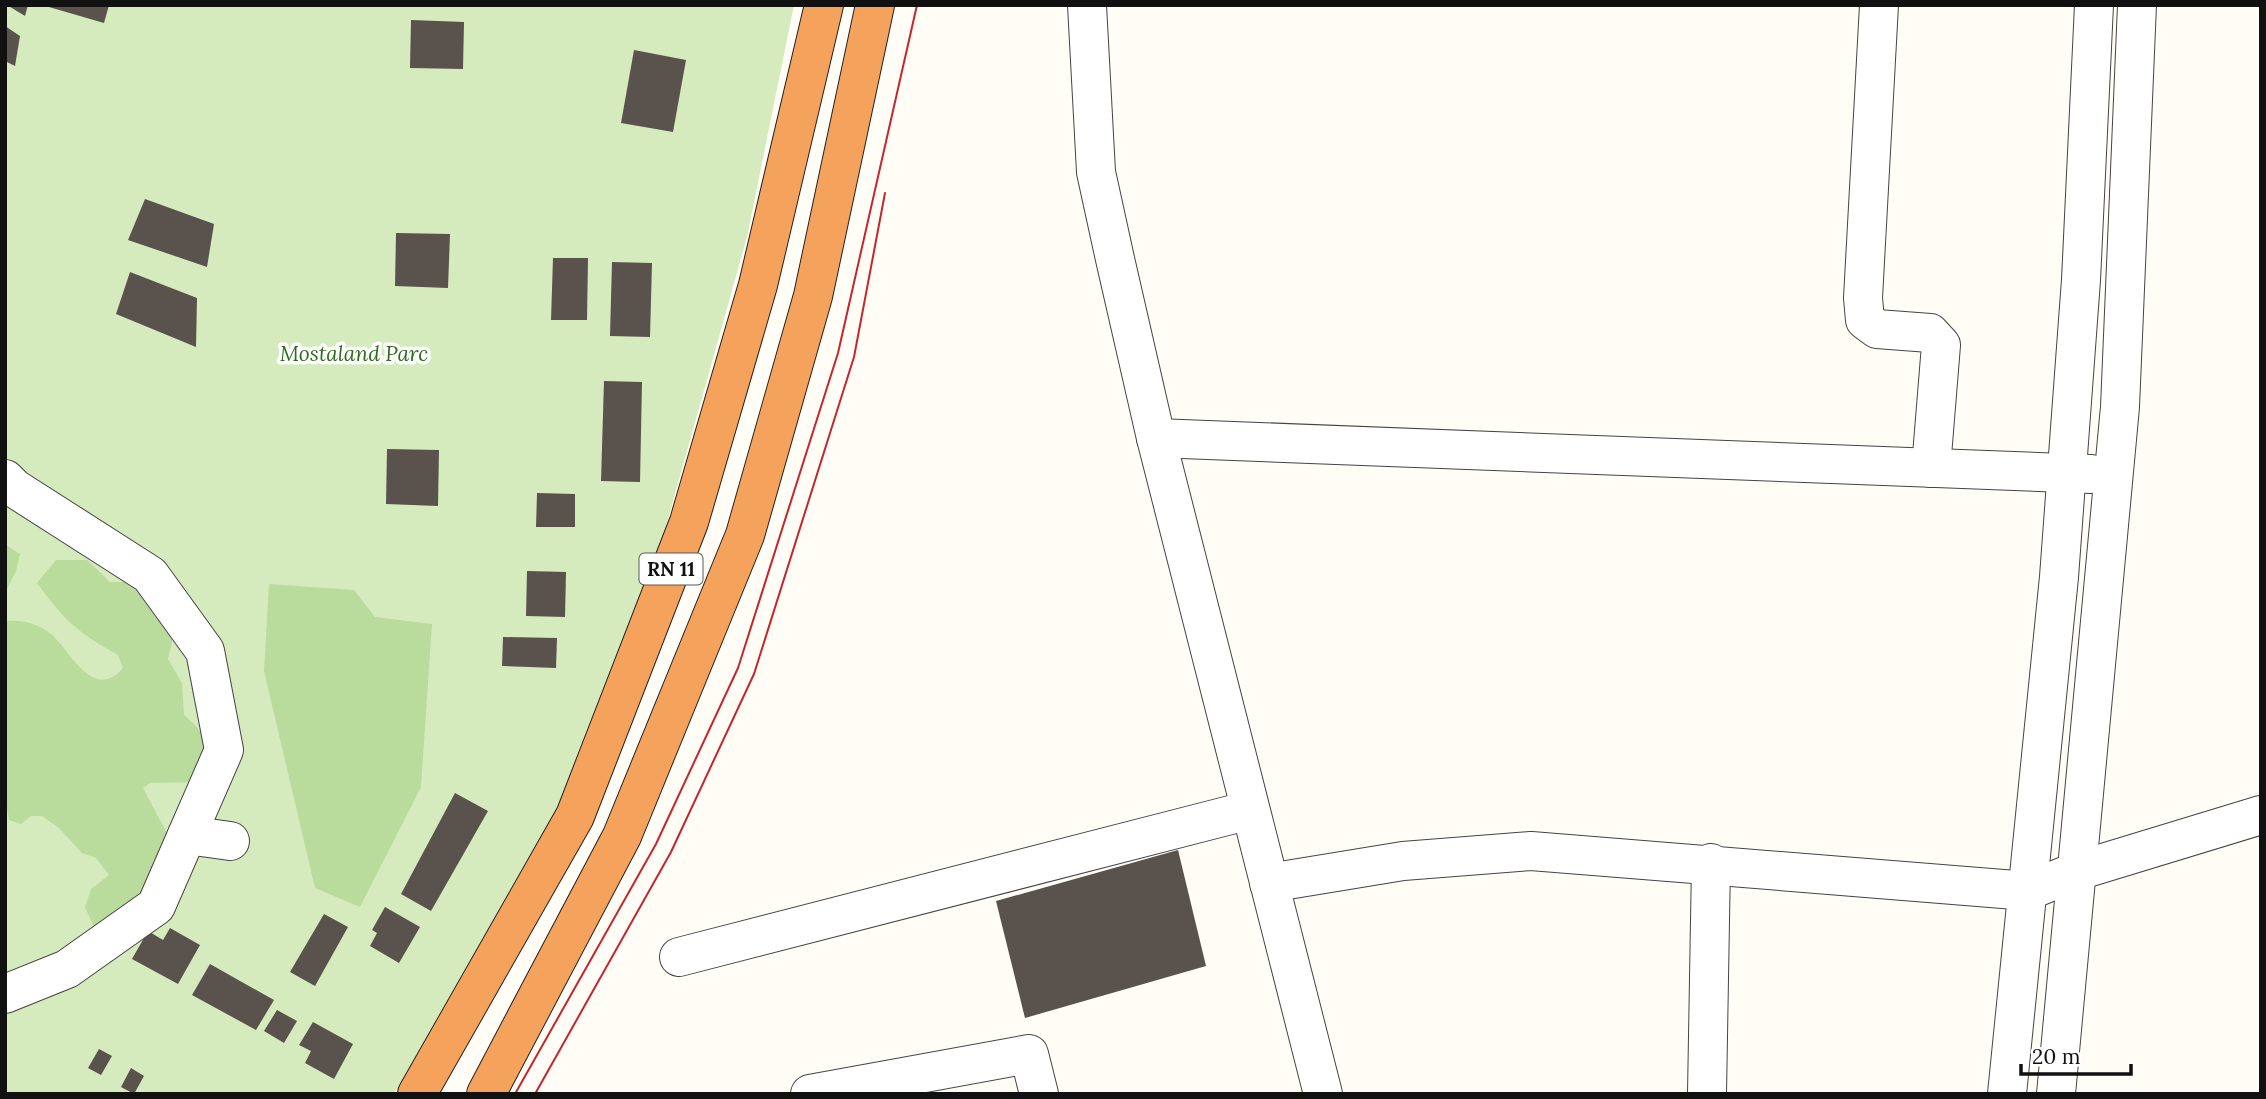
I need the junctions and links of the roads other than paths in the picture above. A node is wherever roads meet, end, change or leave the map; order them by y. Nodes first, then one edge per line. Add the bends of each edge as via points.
1 (824, 5) edge
2 (875, 5) edge
3 (1087, 5) edge
4 (1879, 5) edge
5 (2094, 5) edge
6 (2137, 5) edge
7 (1156, 438) junction
8 (1931, 468) junction
9 (2067, 473) junction
10 (2114, 475) junction
11 (5, 479) edge
12 (1250, 810) junction
13 (2261, 815) edge
14 (187, 835) junction
15 (230, 841) dead end
16 (1710, 863) junction
17 (2077, 871) junction
18 (1269, 883) junction
19 (2028, 891) junction
20 (679, 957) dead end
21 (5, 994) edge
22 (416, 1094) edge
23 (486, 1094) edge
24 (810, 1094) edge
25 (1039, 1094) edge
26 (1323, 1094) edge
27 (1707, 1094) edge
28 (2007, 1094) edge
29 (2056, 1094) edge

1 - 22 highway, RN 11 via 758,285 689,522 575,816
2 - 23 highway, RN 11 via 813,296 745,535 622,836
3 - 7 street via 1096,172
4 - 8 street via 1865,320 1877,330 1930,333 1941,345
5 - 9 street
6 - 10 street
7 - 8 street
7 - 12 street
8 - 9 street
9 - 10 street
9 - 19 street
10 - 17 street
11 - 14 street via 150,575 205,650 223,750
12 - 18 street
12 - 20 street
13 - 17 street
14 - 15 street
14 - 21 street via 156,906 67,969
16 - 18 street via 1531,851 1403,861
16 - 19 street
16 - 27 street
17 - 19 street
17 - 29 street
18 - 26 street
19 - 28 street
24 - 25 street via 1030,1055

